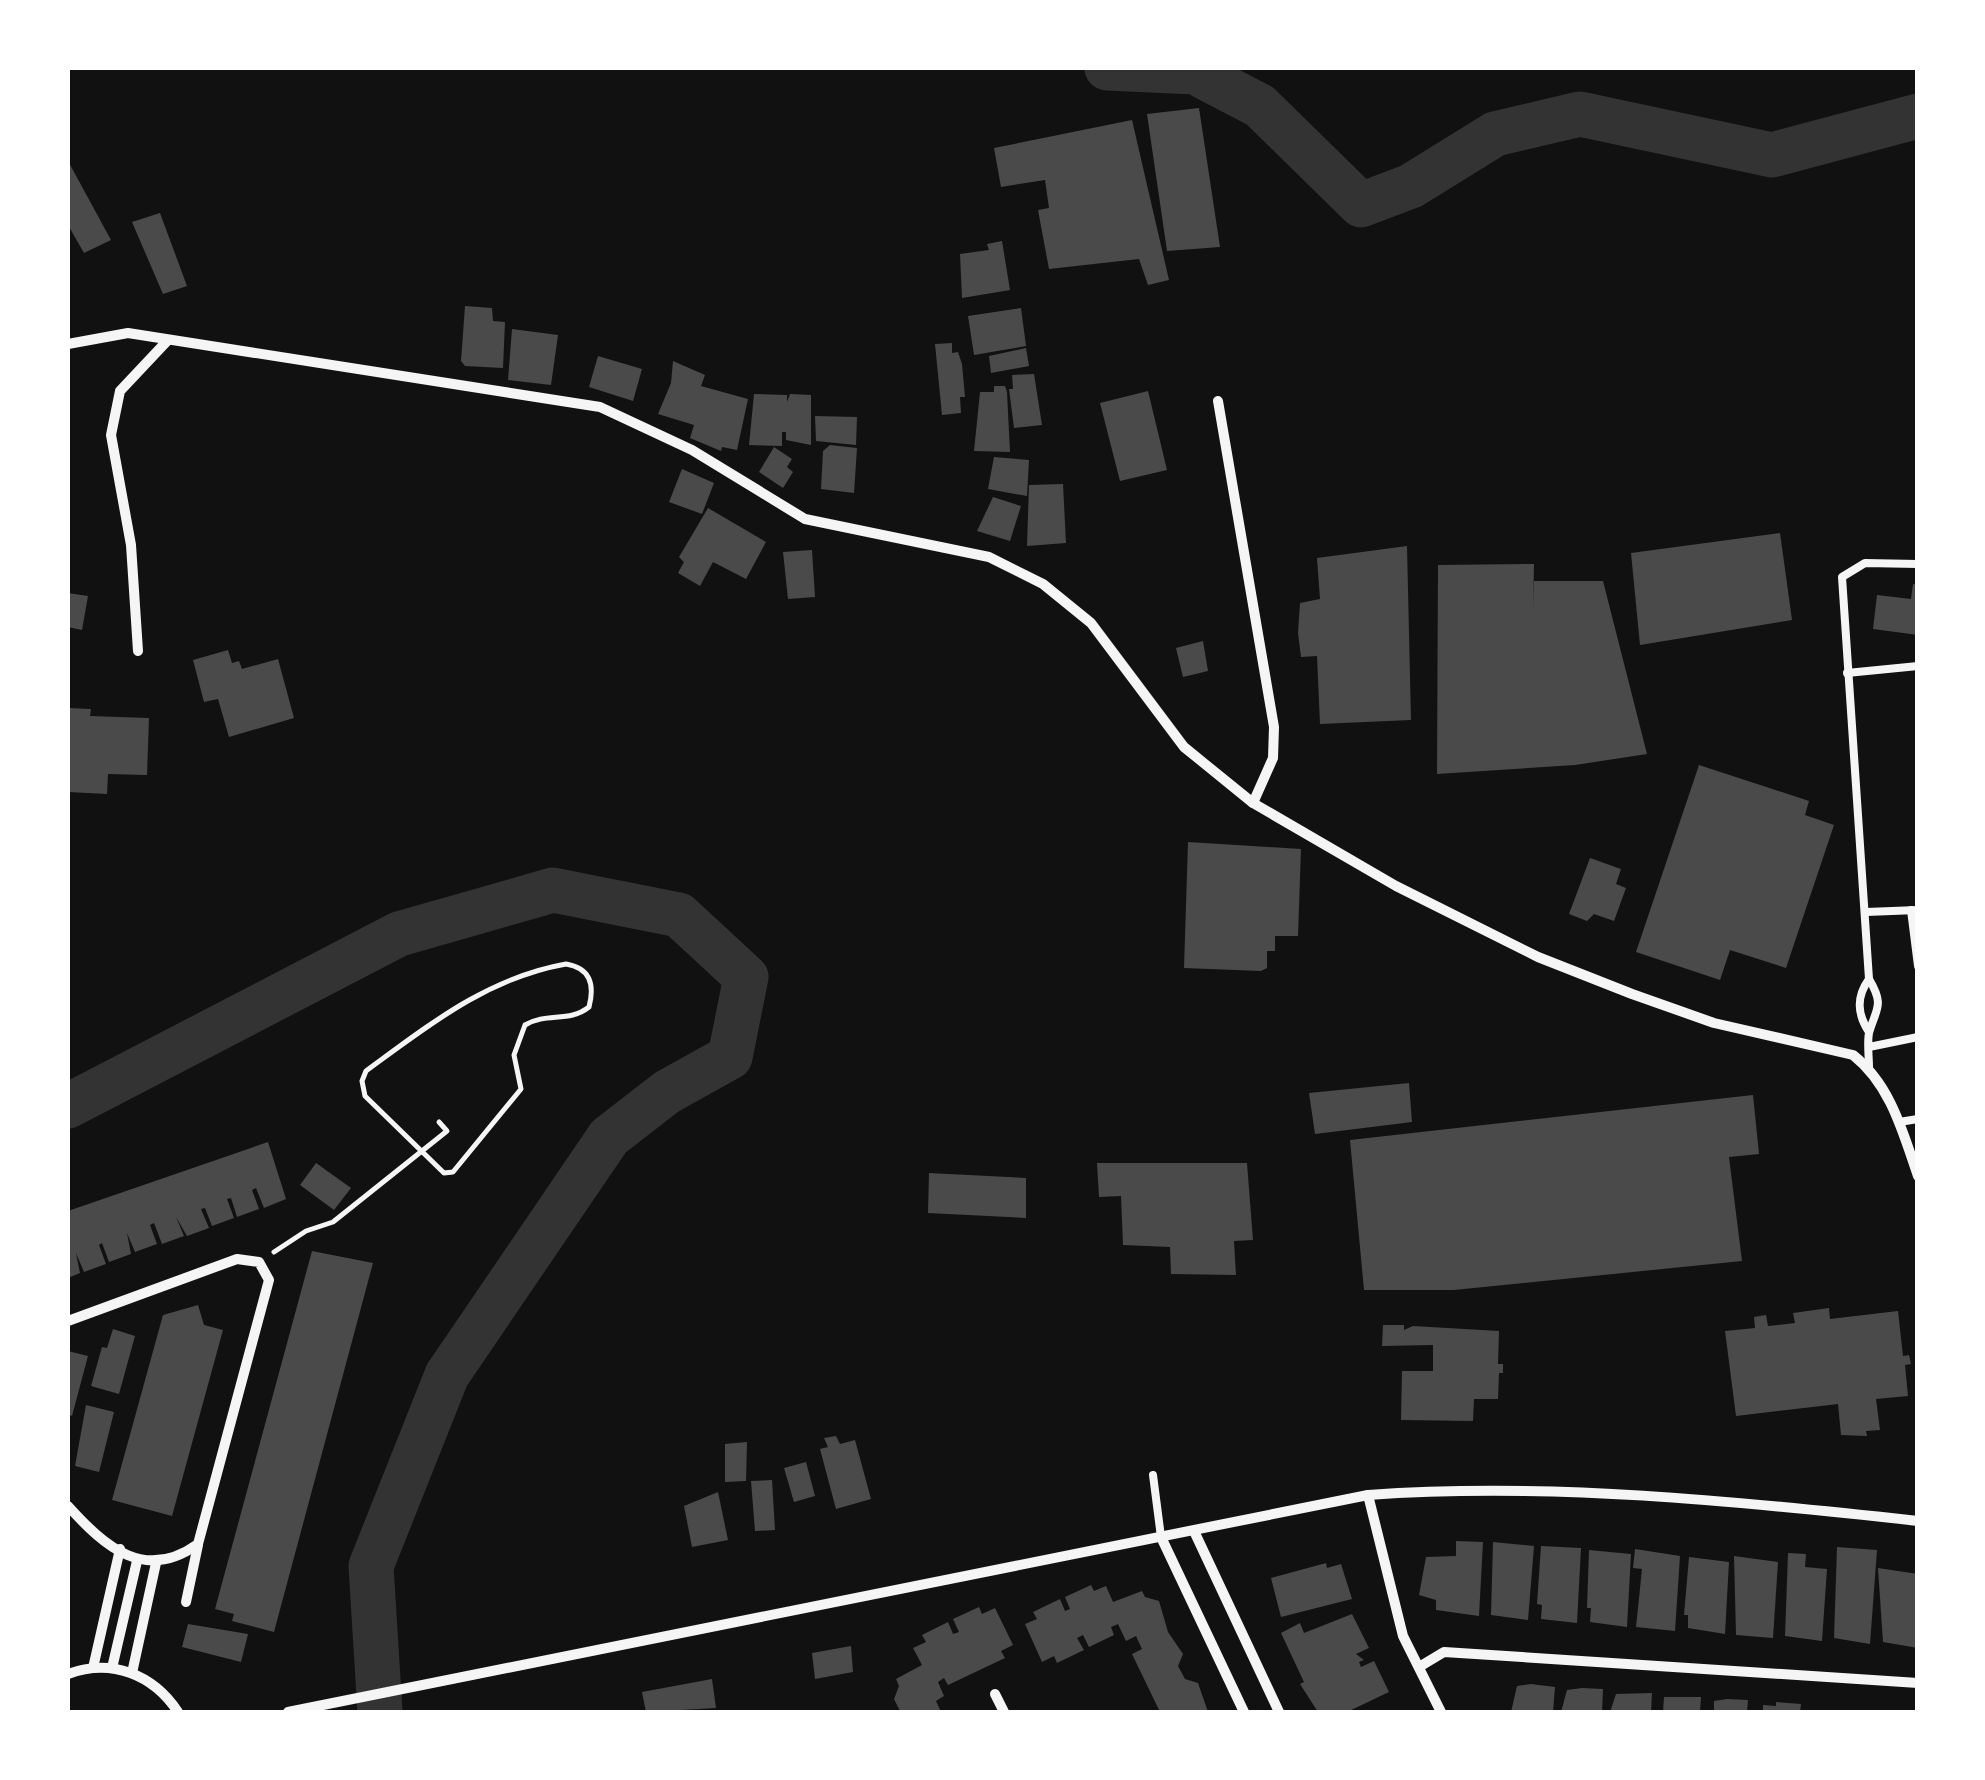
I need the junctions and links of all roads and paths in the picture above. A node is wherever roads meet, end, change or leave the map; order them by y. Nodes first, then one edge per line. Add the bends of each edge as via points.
1 (168, 340) junction
2 (68, 344) edge
3 (1218, 401) dead end
4 (1918, 564) edge
5 (138, 651) dead end
6 (1918, 666) edge
7 (1847, 673) junction
8 (1253, 803) junction
9 (1914, 910) edge
10 (1866, 912) junction
11 (1918, 966) edge
12 (1869, 979) junction
13 (1870, 1032) junction
14 (1918, 1036) edge
15 (1869, 1046) junction
16 (1869, 1068) junction
17 (1918, 1119) edge
18 (438, 1122) dead end
19 (1899, 1122) junction
20 (420, 1152) junction
21 (1918, 1176) edge
22 (259, 1262) junction
23 (68, 1321) edge
24 (1153, 1475) dead end
25 (1368, 1495) junction
26 (68, 1506) edge
27 (1918, 1521) edge
28 (1194, 1531) junction
29 (1160, 1537) junction
30 (198, 1544) junction
31 (120, 1549) junction
32 (136, 1562) junction
33 (156, 1564) junction
34 (186, 1602) dead end
35 (1419, 1667) junction
36 (93, 1668) junction
37 (112, 1668) junction
38 (132, 1672) junction
39 (68, 1674) edge
40 (1918, 1683) edge
41 (995, 1694) dead end
42 (178, 1712) edge
43 (288, 1712) edge
44 (1004, 1712) edge
45 (1244, 1712) edge
46 (1279, 1712) edge
47 (1441, 1712) edge

1 - 2 street via 128,333
1 - 5 street via 120,391 111,435 131,545
1 - 8 street via 600,408 692,450 804,519 989,557 1043,584 1092,623 1184,748
3 - 8 street via 1274,727 1272,758
4 - 7 lane via 1865,563 1842,577
6 - 7 lane
7 - 10 lane
8 - 16 street via 1396,886 1538,957 1714,1023 1853,1055
9 - 10 lane
9 - 11 lane
10 - 12 lane
12 - 13 lane via 1878,993 1879,1016
12 - 13 lane via 1860,991 1860,1018
13 - 15 lane
14 - 15 lane
15 - 16 lane
16 - 19 street
17 - 19 lane
18 - 20 path via 447,1131
19 - 21 street
20 - 20 path via 453,1172 521,1088 514,1055 525,1026 547,1015 570,1018 588,1006 591,980 585,970 549,967 489,988 366,1071 365,1096
20 - 22 path via 333,1222
22 - 23 street via 238,1259
22 - 30 street via 269,1280 267,1298
24 - 29 lane
25 - 27 street via 1470,1488 1559,1492
25 - 28 street
25 - 35 street via 1390,1594
26 - 31 street
28 - 29 street
28 - 46 street
29 - 43 street
29 - 45 street
30 - 33 street
30 - 34 street
31 - 32 street
31 - 36 street
32 - 33 street
32 - 37 street
33 - 38 street
35 - 40 street via 1444,1652
35 - 47 street
36 - 37 street
36 - 39 street
37 - 38 street
38 - 42 street
41 - 44 street

